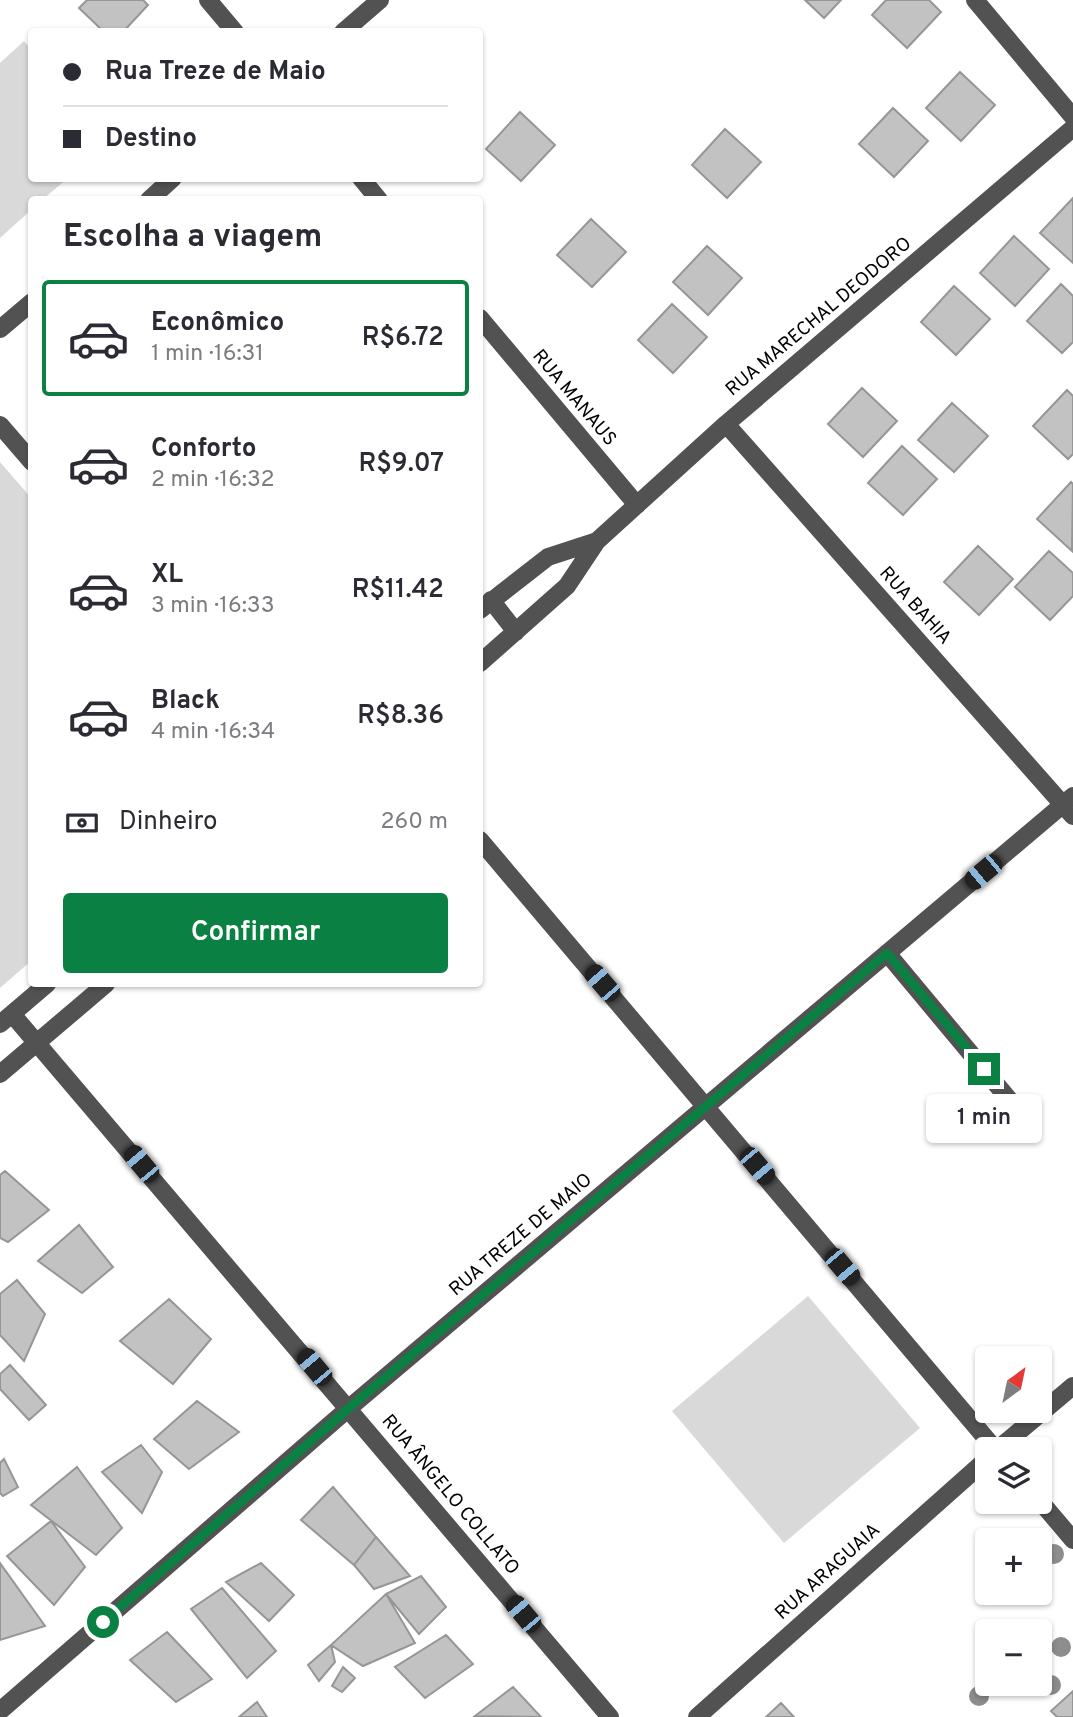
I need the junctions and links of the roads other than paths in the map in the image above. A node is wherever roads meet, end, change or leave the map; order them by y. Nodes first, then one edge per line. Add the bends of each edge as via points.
1 (208, 0) edge
2 (380, 0) edge
3 (975, 0) edge
4 (232, 28) edge
5 (348, 28) edge
6 (1073, 117) edge
7 (1073, 128) edge
8 (169, 182) edge
9 (364, 182) edge
10 (153, 196) edge
11 (376, 196) edge
12 (28, 305) edge
13 (483, 322) edge
14 (0, 329) edge
15 (726, 424) junction
16 (0, 425) edge
17 (28, 456) edge
18 (637, 505) junction
19 (597, 541) junction
20 (485, 605) edge
21 (516, 632) junction
22 (483, 660) edge
23 (1070, 805) edge
24 (483, 843) edge
25 (887, 953) junction
26 (43, 987) edge
27 (102, 987) edge
28 (6, 1019) edge
29 (37, 1042) junction
30 (0, 1074) edge
31 (706, 1106) junction
32 (1032, 1127) dead end
33 (1073, 1386) edge
34 (349, 1408) junction
35 (987, 1437) edge
36 (1011, 1437) edge
37 (975, 1470) edge
38 (1051, 1514) edge
39 (1073, 1540) edge
40 (0, 1711) edge
41 (611, 1717) edge
42 (697, 1717) edge

1 - 4 street
2 - 5 street
3 - 6 street
7 - 15 street, RUA MARECHAL DEODORO
8 - 10 street
9 - 11 street
12 - 14 street
13 - 18 street, RUA MANAUS
15 - 18 street, RUA MARECHAL DEODORO
15 - 23 street, RUA BAHIA
16 - 17 street
18 - 19 street, RUA MARECHAL DEODORO
19 - 20 street, RUA MARECHAL DEODORO via 548,557
19 - 21 street, RUA MARECHAL DEODORO via 567,586
20 - 21 street
21 - 22 street, RUA MARECHAL DEODORO
23 - 25 street, RUA TREZE DE MAIO
24 - 31 street
25 - 31 street, RUA TREZE DE MAIO
25 - 32 street
26 - 28 street
27 - 29 street
28 - 29 street, RUA ÂNGELO COLLATO
29 - 30 street
29 - 34 street, RUA ÂNGELO COLLATO
31 - 34 street, RUA TREZE DE MAIO
31 - 35 street
33 - 36 street
34 - 40 street, RUA TREZE DE MAIO
34 - 41 street, RUA ÂNGELO COLLATO
37 - 42 street, RUA ARAGUAIA
38 - 39 street

